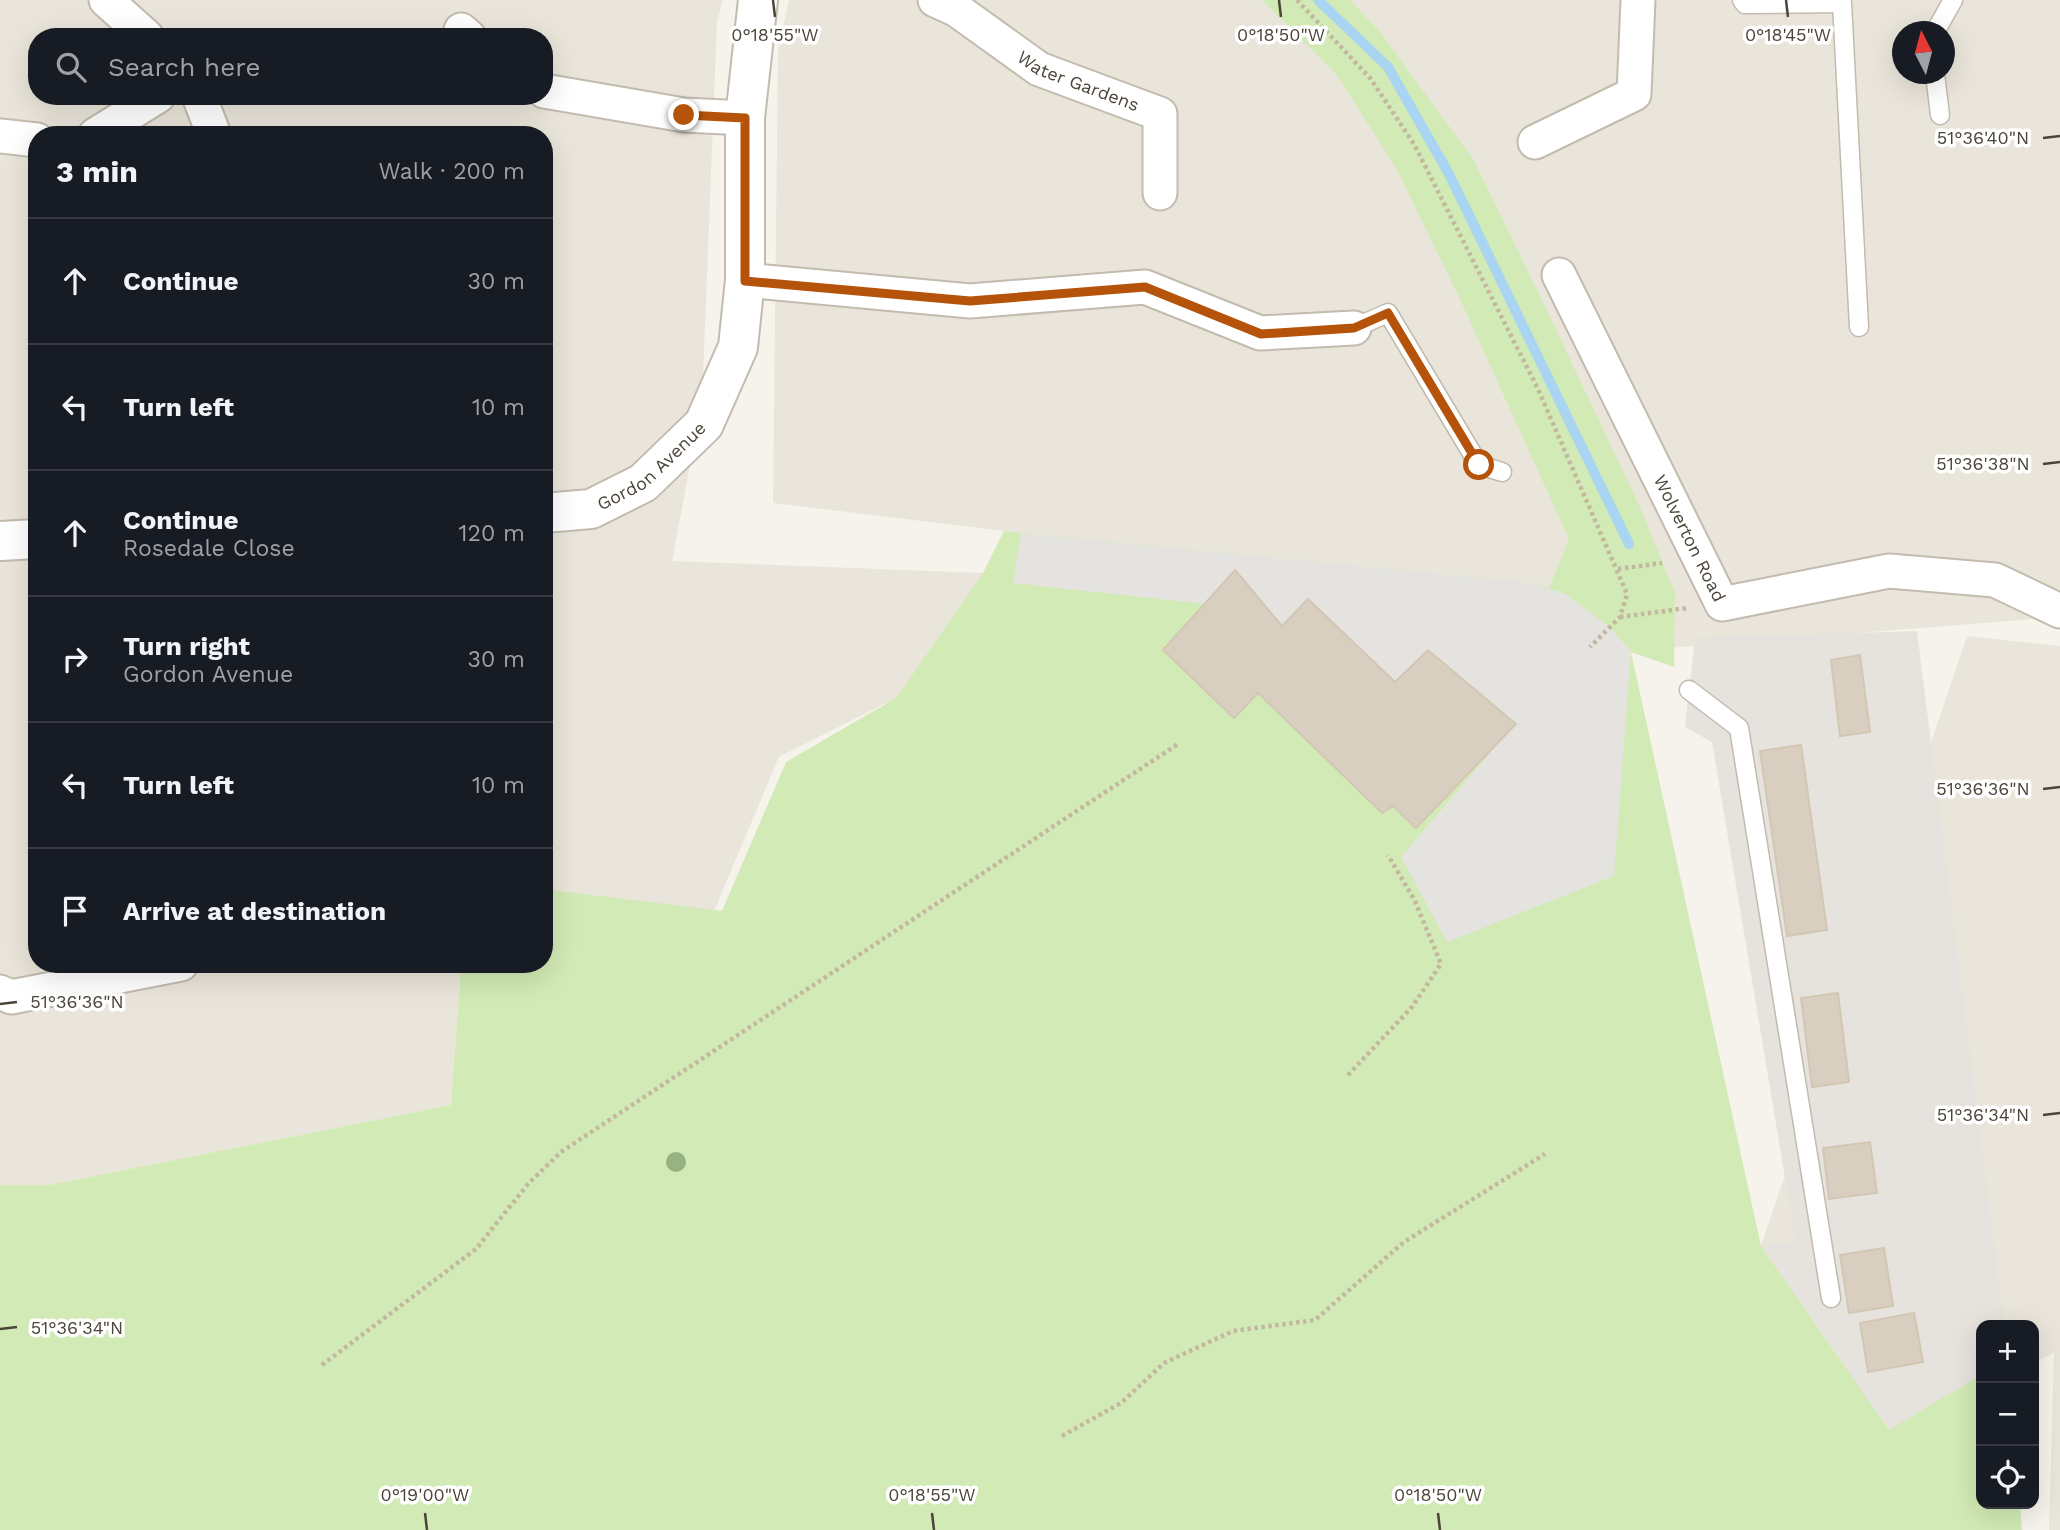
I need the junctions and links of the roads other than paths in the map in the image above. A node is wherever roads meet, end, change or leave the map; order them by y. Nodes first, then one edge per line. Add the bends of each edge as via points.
1 (106, 0) edge
2 (935, 0) edge
3 (1637, 0) edge
4 (1742, 0) edge
5 (1953, 0) edge
6 (756, 1) edge
7 (1941, 21) edge
8 (137, 28) edge
9 (1936, 84) edge
10 (553, 93) edge
11 (144, 105) edge
12 (202, 105) edge
13 (1940, 115) dead end
14 (745, 118) junction
15 (110, 126) edge
16 (211, 126) edge
17 (0, 136) edge
18 (28, 139) edge
19 (1535, 142) dead end
20 (1160, 193) dead end
21 (1559, 275) dead end
22 (745, 281) junction
23 (1859, 327) dead end
24 (1354, 328) joint
25 (1502, 471) dead end
26 (553, 512) edge
27 (28, 539) edge
28 (0, 541) edge
29 (2060, 611) edge
30 (1689, 690) dead end
31 (135, 973) edge
32 (0, 992) edge
33 (1831, 1298) dead end

1 - 8 street
2 - 20 street, Water Gardens via 957,10 1039,69 1160,114
3 - 19 street via 1634,94
4 - 23 lane via 1745,4 1842,3
5 - 7 lane
6 - 14 street, Gordon Avenue
9 - 13 lane
10 - 14 street via 684,115
11 - 15 street
12 - 16 street
14 - 22 street, Gordon Avenue
17 - 18 street
21 - 29 street, Wolverton Road via 1722,604 1889,571 1995,580
22 - 24 street via 970,301 1145,287 1261,334
22 - 26 street, Gordon Avenue via 738,347 704,424 643,483 591,509
24 - 25 lane via 1388,313 1479,465
27 - 28 street
30 - 33 lane via 1739,728
31 - 32 street via 11,997

